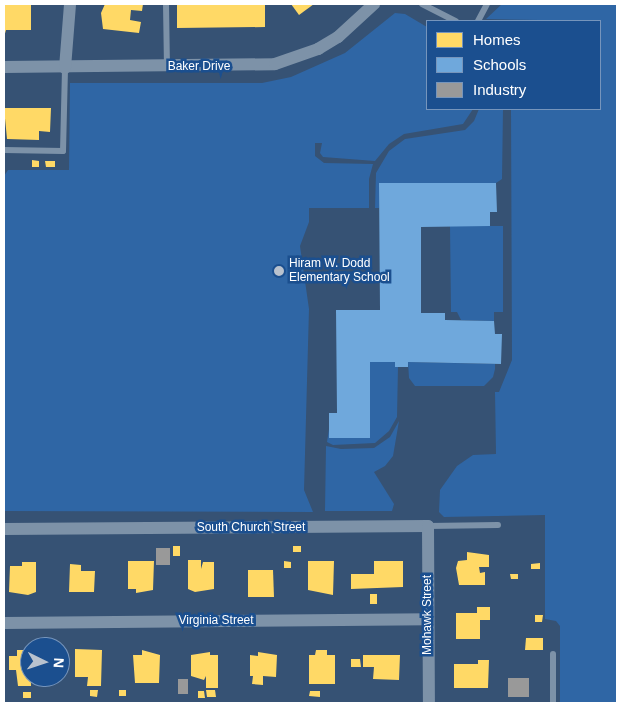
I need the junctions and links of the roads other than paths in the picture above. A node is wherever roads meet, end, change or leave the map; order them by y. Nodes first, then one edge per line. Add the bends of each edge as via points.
1 (70, 4) edge
2 (166, 4) edge
3 (374, 4) edge
4 (422, 4) edge
5 (487, 4) edge
6 (454, 20) edge
7 (479, 20) edge
8 (4, 67) edge
9 (167, 67) junction
10 (65, 68) junction
11 (4, 150) edge
12 (498, 524) dead end
13 (428, 526) junction
14 (4, 529) edge
15 (428, 619) junction
16 (4, 622) edge
17 (552, 654) dead end
18 (429, 703) edge
19 (553, 703) edge

1 - 10 street
2 - 9 lane
3 - 9 street, Baker Drive via 338,38 297,58 252,66
4 - 6 lane
5 - 7 lane
8 - 10 street, Baker Drive
9 - 10 street, Baker Drive
10 - 11 lane via 63,151
12 - 13 lane, South Church Street
13 - 14 street, South Church Street
13 - 15 street, Mohawk Street
15 - 16 street, Virginia Street
15 - 18 street, Mohawk Street
17 - 19 lane

